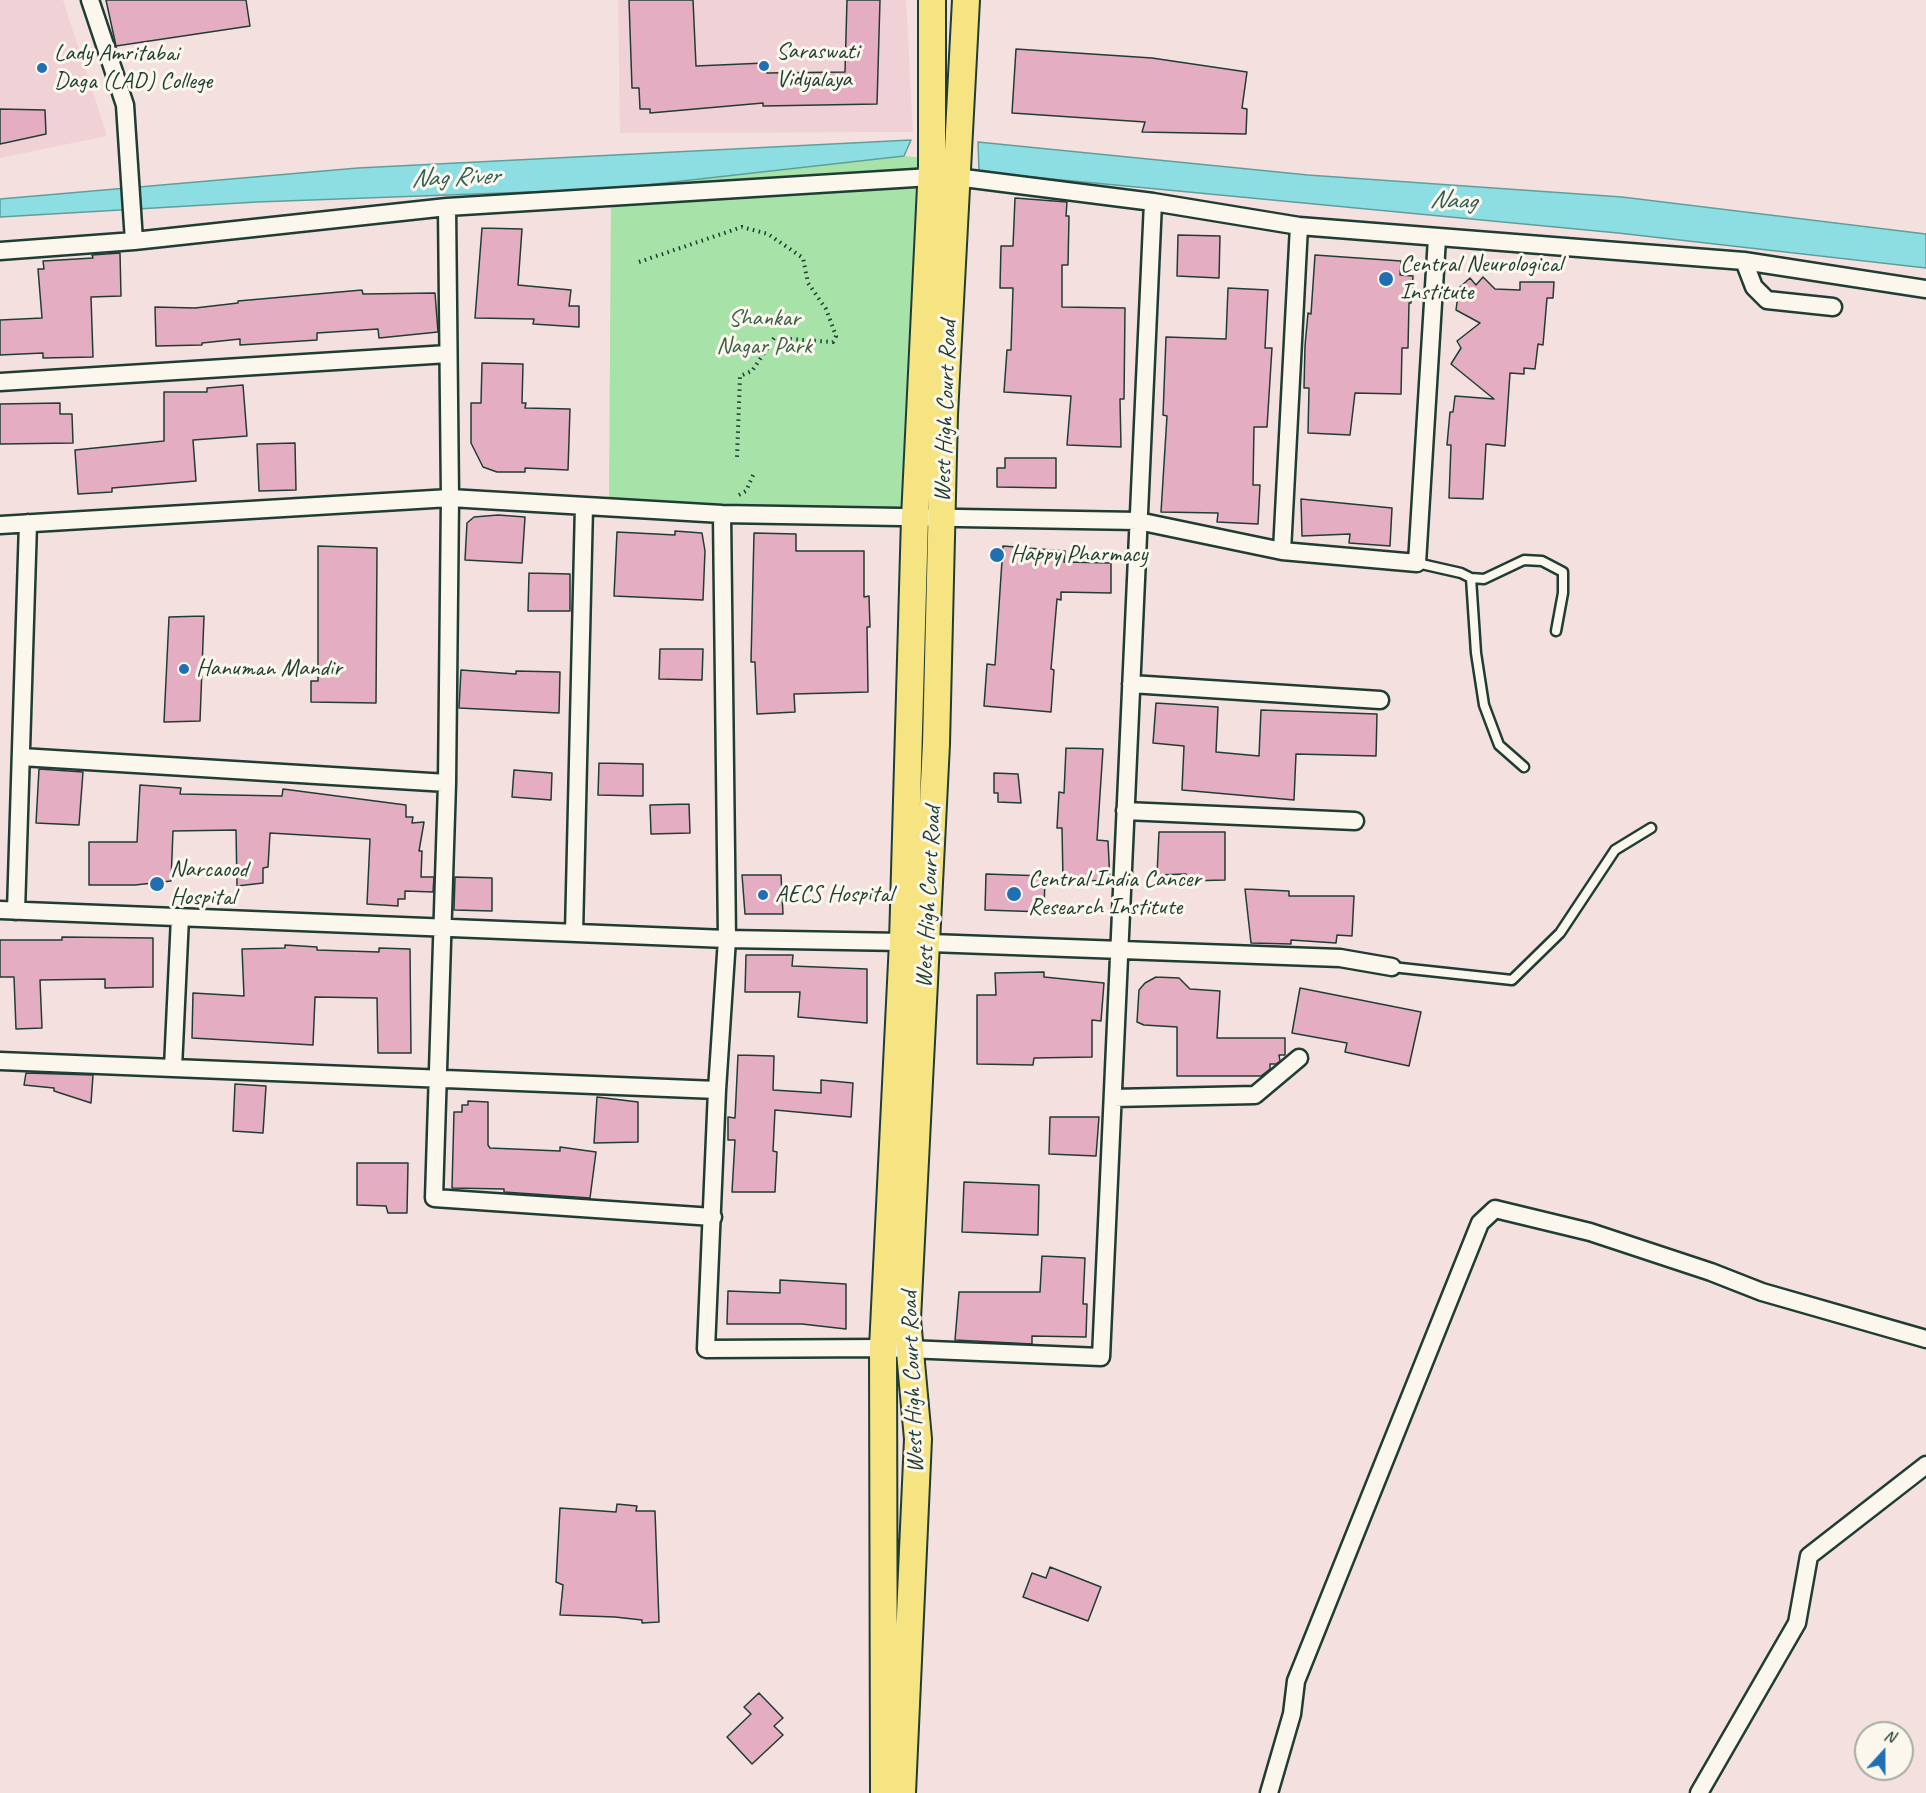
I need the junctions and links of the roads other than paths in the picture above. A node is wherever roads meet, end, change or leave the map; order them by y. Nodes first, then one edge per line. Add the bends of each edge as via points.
1 (90, 0) edge
2 (932, 0) edge
3 (966, 0) edge
4 (931, 177) junction
5 (957, 177) junction
6 (1153, 202) junction
7 (447, 207) junction
8 (1299, 226) junction
9 (134, 237) junction
10 (1437, 238) junction
11 (0, 251) edge
12 (1744, 261) junction
13 (1926, 289) edge
14 (1833, 307) dead end
15 (448, 354) junction
16 (0, 382) edge
17 (450, 498) junction
18 (585, 506) junction
19 (723, 514) junction
20 (942, 517) junction
21 (915, 518) junction
22 (1138, 521) junction
23 (28, 523) junction
24 (0, 525) edge
25 (1282, 551) junction
26 (1417, 563) junction
27 (1471, 578) junction
28 (1556, 631) dead end
29 (1131, 684) junction
30 (1380, 700) dead end
31 (21, 756) junction
32 (1524, 767) dead end
33 (447, 783) junction
34 (1125, 811) junction
35 (1355, 821) dead end
36 (1651, 828) dead end
37 (8, 910) edge
38 (180, 917) junction
39 (441, 928) junction
40 (574, 933) junction
41 (727, 939) junction
42 (914, 943) junction
43 (1119, 950) junction
44 (1392, 967) joint
45 (1299, 1058) dead end
46 (0, 1061) edge
47 (173, 1068) junction
48 (436, 1079) junction
49 (717, 1090) junction
50 (1113, 1098) junction
51 (713, 1217) junction
52 (1926, 1339) edge
53 (883, 1348) junction
54 (912, 1350) junction
55 (1926, 1465) edge
56 (884, 1793) edge
57 (902, 1793) edge
58 (1269, 1793) edge
59 (1699, 1793) edge

1 - 9 street via 125,105
2 - 4 main road, West High Court Road
3 - 5 main road, West High Court Road
4 - 7 street
4 - 21 main road, West High Court Road
5 - 6 street
5 - 20 main road, West High Court Road
6 - 8 street
6 - 22 street
7 - 9 street
7 - 15 street
8 - 10 street
8 - 25 street
9 - 11 street
10 - 12 street
10 - 26 street
12 - 13 street
12 - 14 street via 1754,287 1767,300
15 - 16 street
15 - 17 street
17 - 18 street
17 - 23 street
17 - 33 street
18 - 19 street
18 - 40 street
19 - 21 street
19 - 41 street
20 - 21 street
20 - 22 street
20 - 42 main road, West High Court Road via 937,732
21 - 42 main road, West High Court Road
22 - 25 street
22 - 29 street
23 - 24 street
23 - 31 street
25 - 26 street
26 - 27 lane
27 - 28 lane via 1484,579 1524,560 1542,561 1563,572
27 - 32 lane via 1484,705 1499,745
29 - 30 street
29 - 34 street
31 - 33 street
31 - 37 street
33 - 39 street
34 - 35 street
34 - 43 street
36 - 44 lane via 1615,850 1560,933 1512,980
37 - 38 street
38 - 39 street
38 - 47 street
39 - 40 street
39 - 48 street
40 - 41 street
41 - 42 street
41 - 49 street
42 - 43 street
42 - 53 main road, West High Court Road
42 - 54 main road, West High Court Road via 907,1319
43 - 44 street via 1340,958
43 - 50 street
45 - 50 street via 1255,1095
46 - 47 street
47 - 48 street
48 - 49 street
48 - 51 street via 434,1198
49 - 51 street
50 - 54 street via 1101,1358
51 - 53 street via 706,1349
52 - 58 street via 1762,1292 1590,1232 1495,1209 1480,1223 1296,1681 1292,1714
53 - 54 street
53 - 56 main road, West High Court Road
54 - 57 main road, West High Court Road via 918,1439
55 - 59 street via 1809,1556 1797,1623

